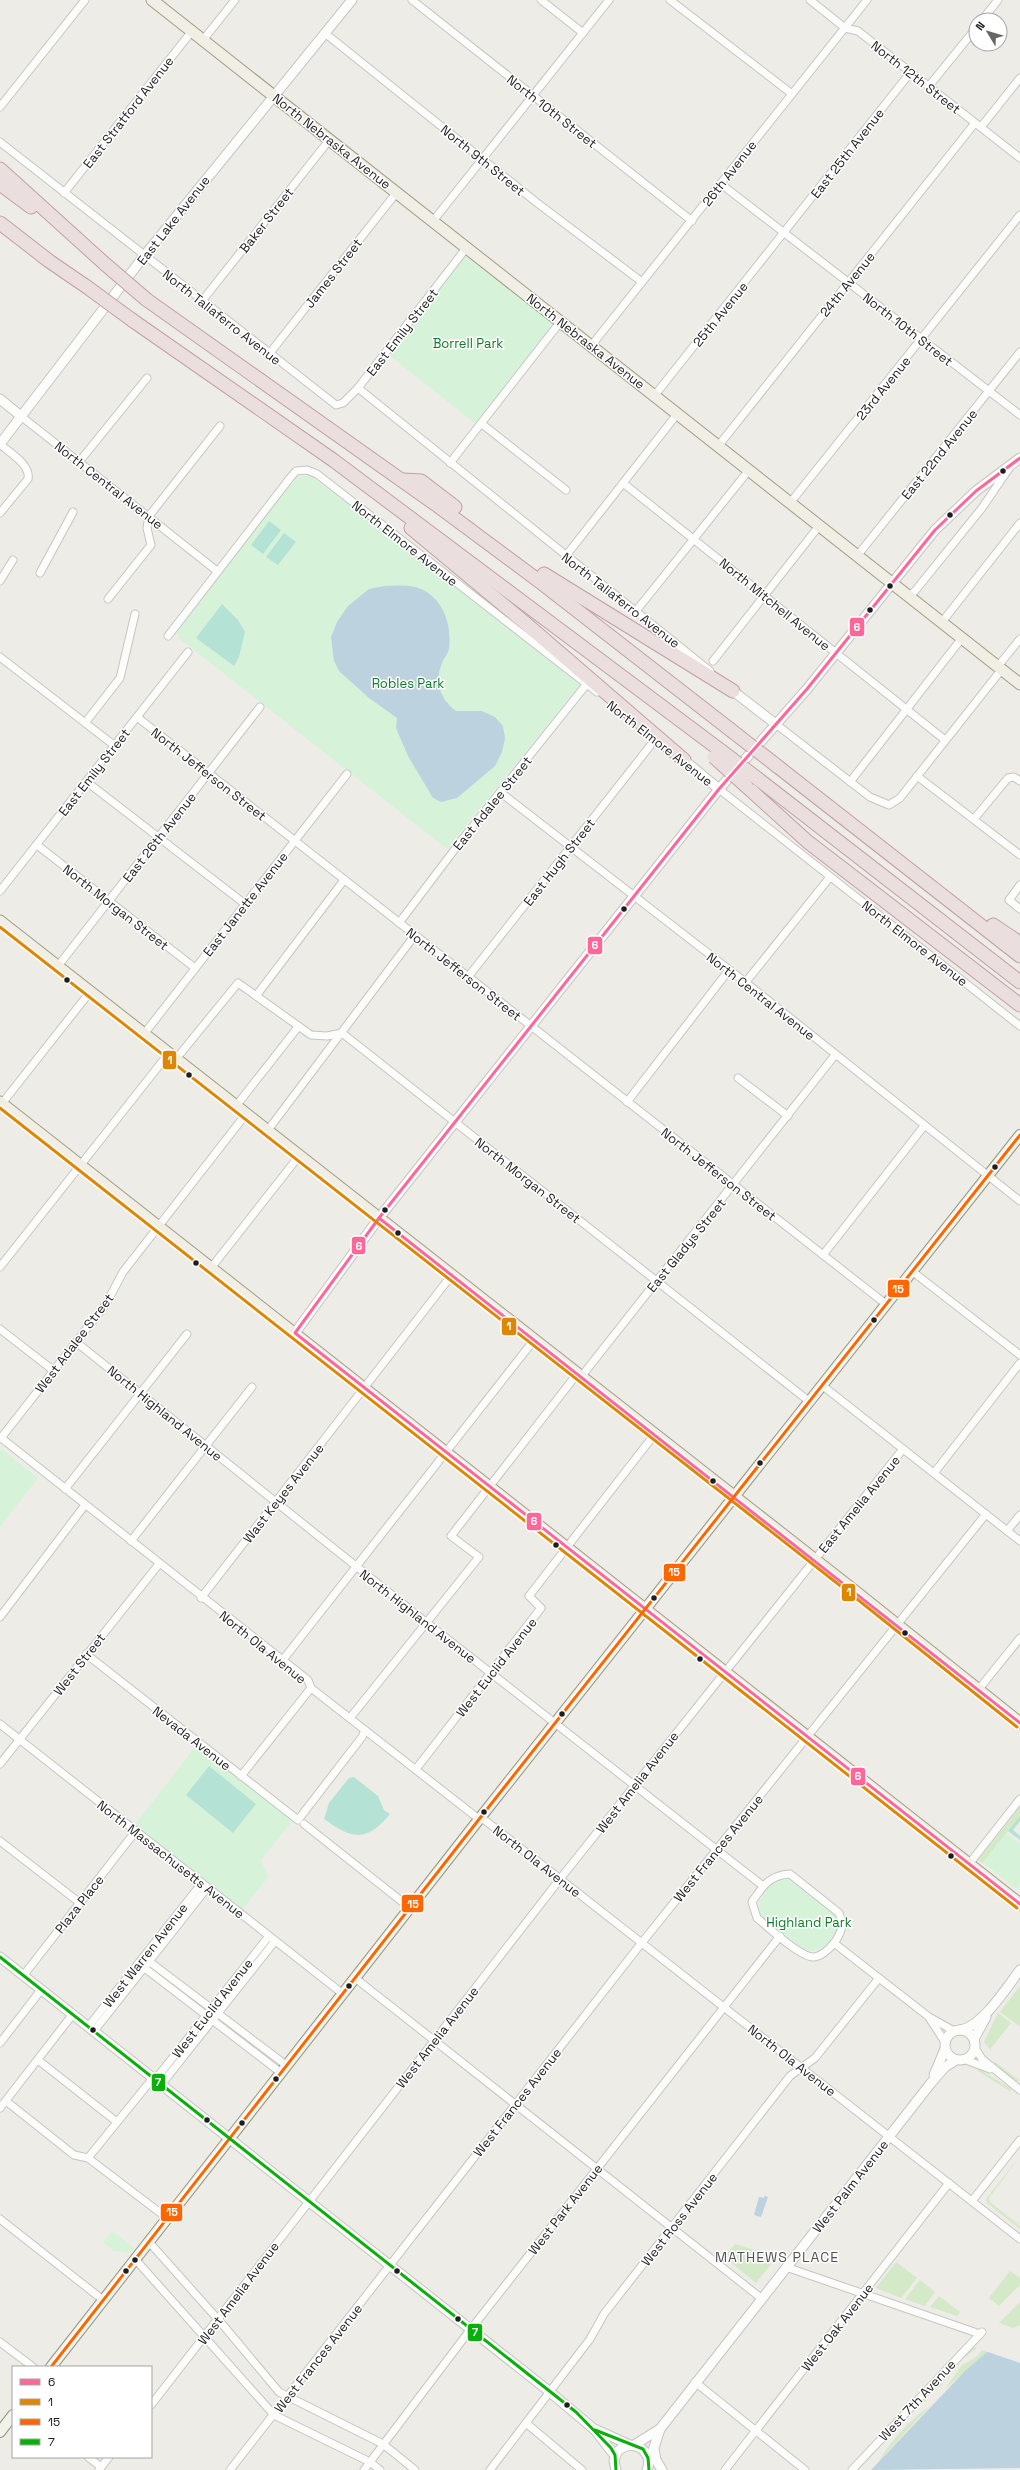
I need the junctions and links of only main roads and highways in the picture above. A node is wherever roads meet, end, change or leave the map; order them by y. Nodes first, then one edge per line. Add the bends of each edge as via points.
1 (152, 0) edge
2 (0, 169) edge
3 (0, 184) edge
4 (0, 223) edge
5 (0, 233) edge
6 (83, 245) junction
7 (49, 261) junction
8 (333, 460) junction
9 (401, 480) junction
10 (1020, 684) edge
11 (733, 691) road end
12 (717, 754) junction
13 (684, 760) road end
14 (952, 902) junction
15 (1, 923) edge
16 (1020, 943) edge
17 (1020, 956) edge
18 (1020, 982) edge
19 (1020, 1005) edge
20 (1, 1104) edge
21 (1020, 1135) edge
22 (734, 1497) junction
23 (646, 1610) junction
24 (1020, 1723) edge
25 (1020, 1904) edge
26 (52, 2366) edge
27 (12, 2417) edge
28 (0, 2432) edge

1 - 10 main road, North Nebraska Avenue
2 - 6 highway
3 - 6 highway
4 - 7 highway
5 - 7 highway
6 - 9 highway, bridge via 147,300
7 - 8 highway, bridge
8 - 12 highway via 669,711
8 - 13 highway
9 - 11 highway via 420,482 556,583
9 - 14 highway, bridge via 543,584
12 - 18 highway, bridge via 758,780
12 - 19 highway, bridge via 746,786 808,842
14 - 16 highway via 981,917
14 - 17 highway
15 - 22 main road
20 - 23 main road
21 - 22 main road
22 - 23 main road
22 - 24 main road
23 - 25 main road
23 - 26 main road
27 - 28 main road

